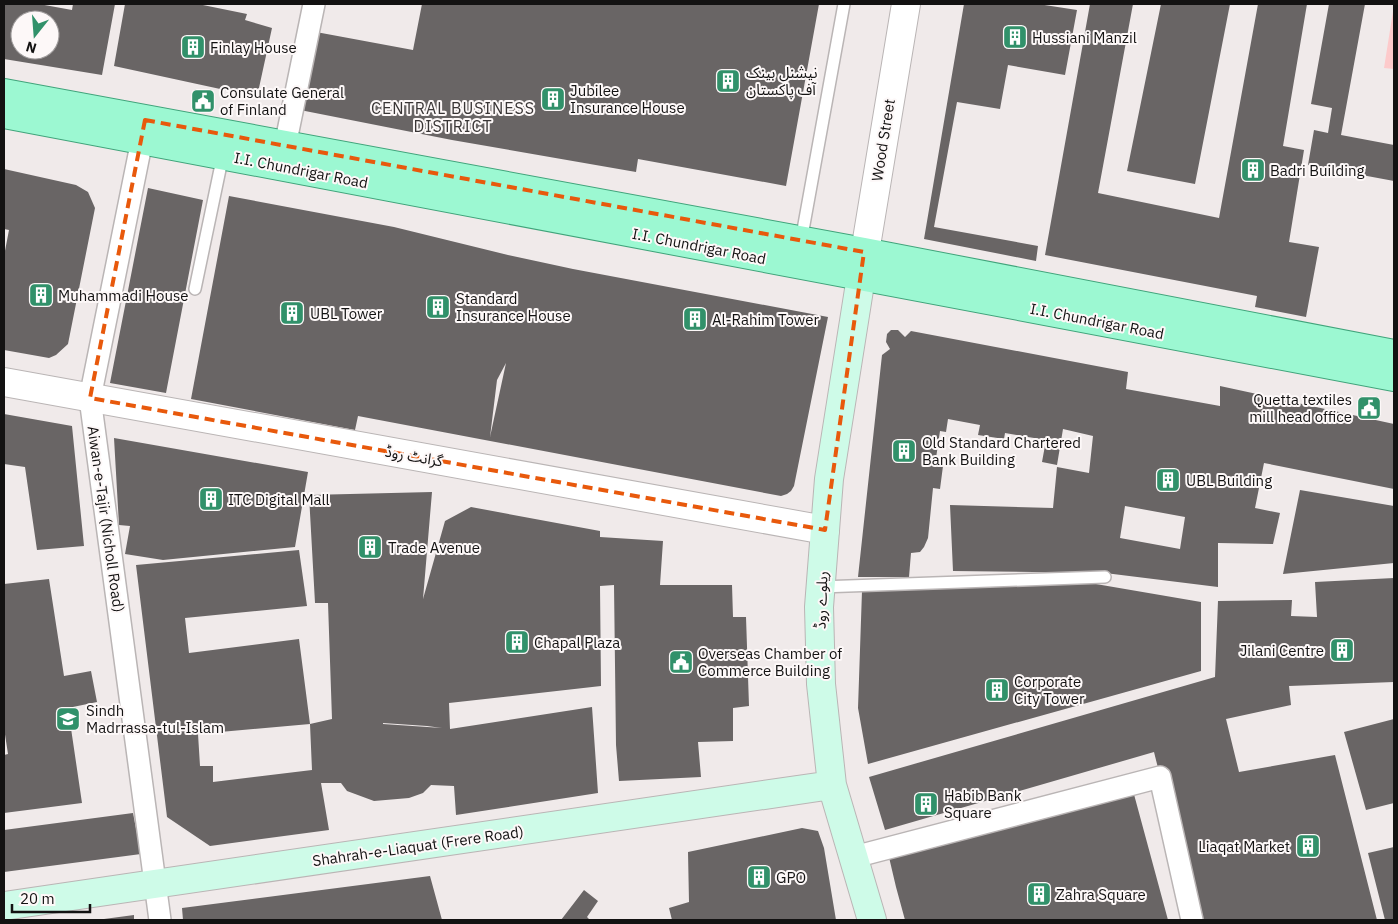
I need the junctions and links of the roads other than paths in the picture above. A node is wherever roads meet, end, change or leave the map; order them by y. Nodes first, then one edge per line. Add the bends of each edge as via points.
1 (314, 4) edge
2 (844, 4) edge
3 (906, 4) edge
4 (4, 93) edge
5 (4, 114) edge
6 (144, 130) junction
7 (285, 146) junction
8 (223, 155) junction
9 (801, 241) junction
10 (862, 264) junction
11 (195, 289) dead end
12 (1394, 354) edge
13 (1394, 377) edge
14 (4, 382) edge
15 (90, 398) junction
16 (825, 530) junction
17 (1106, 577) dead end
18 (820, 587) junction
19 (832, 785) junction
20 (854, 857) junction
21 (155, 885) junction
22 (4, 906) edge
23 (160, 920) edge
24 (872, 920) edge
25 (1192, 920) edge

1 - 7 street
2 - 9 lane
3 - 10 street, Wood Street
4 - 6 main road, I.I. Chundrigar Road
5 - 6 main road, I.I. Chundrigar Road
6 - 7 main road, I.I. Chundrigar Road
6 - 8 main road, I.I. Chundrigar Road
6 - 15 street, Aiwan-e-Tajir (Nicholl Road)
7 - 9 main road, I.I. Chundrigar Road
8 - 10 main road, I.I. Chundrigar Road
8 - 11 lane
9 - 10 main road, I.I. Chundrigar Road
10 - 12 main road, I.I. Chundrigar Road
10 - 13 main road, I.I. Chundrigar Road
10 - 16 main road, ریلوے روڈ via 829,479
14 - 15 street, گرانٹ روڈ
15 - 16 street, گرانٹ روڈ
15 - 21 street, Aiwan-e-Tajir (Nicholl Road)
16 - 18 main road, ریلوے روڈ
17 - 18 lane
18 - 19 main road, ریلوے روڈ via 821,684
19 - 20 main road, ریلوے روڈ
19 - 21 main road, Shahrah-e-Liaquat (Frere Road)
20 - 24 main road, ریلوے روڈ
20 - 25 street via 1160,778
21 - 22 main road, Shahrah-e-Liaquat (Frere Road)
21 - 23 street, Aiwan-e-Tajir (Nicholl Road)

